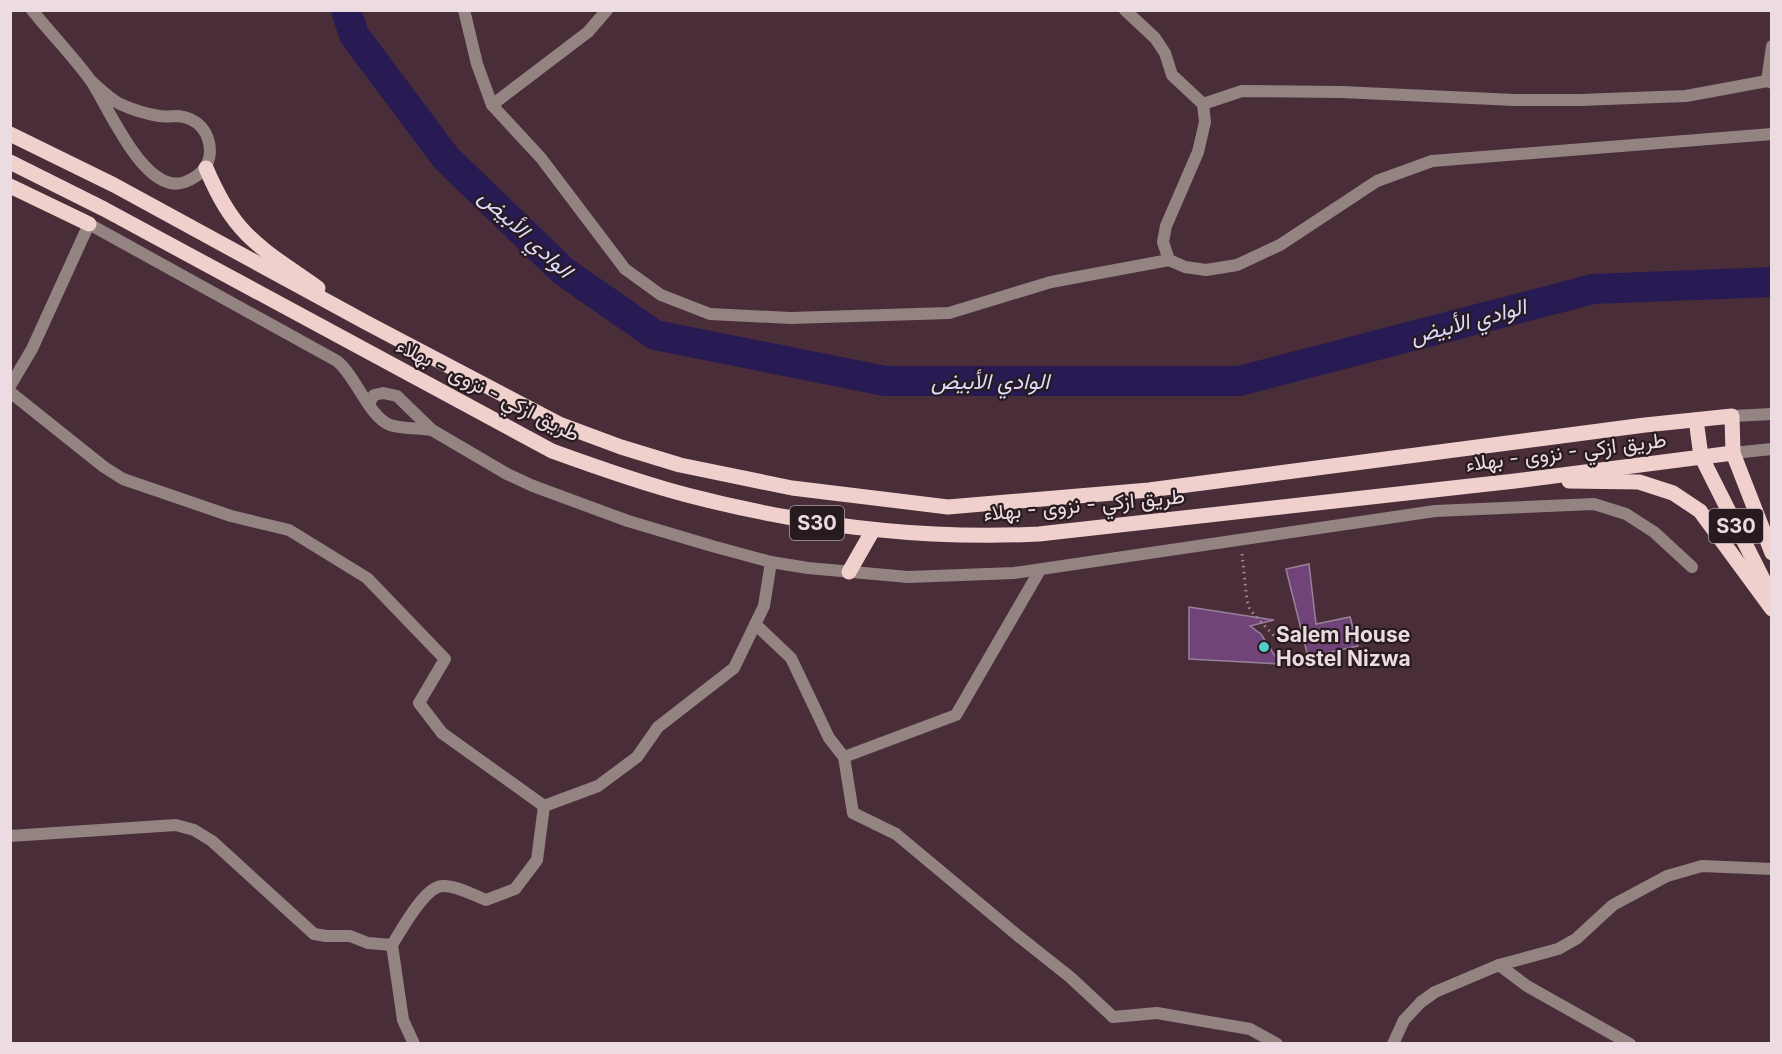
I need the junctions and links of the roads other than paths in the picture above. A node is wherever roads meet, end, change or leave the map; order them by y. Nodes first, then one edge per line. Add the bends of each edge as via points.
1 (32, 10) edge
2 (464, 10) edge
3 (607, 10) edge
4 (1125, 10) edge
5 (1772, 46) edge
6 (91, 81) junction
7 (1769, 82) edge
8 (1203, 104) junction
9 (492, 105) junction
10 (10, 134) edge
11 (1772, 134) edge
12 (10, 162) edge
13 (206, 168) junction
14 (10, 186) edge
15 (89, 224) junction
16 (1169, 260) junction
17 (367, 323) junction
18 (10, 386) edge
19 (10, 392) edge
20 (369, 403) junction
21 (1772, 414) edge
22 (1732, 416) junction
23 (1696, 420) junction
24 (432, 430) junction
25 (1772, 449) edge
26 (1733, 453) junction
27 (1701, 456) junction
28 (1515, 481) junction
29 (873, 530) junction
30 (1772, 553) edge
31 (771, 562) junction
32 (1692, 567) dead end
33 (1040, 570) junction
34 (849, 572) junction
35 (1772, 595) edge
36 (1772, 609) edge
37 (755, 624) junction
38 (844, 757) junction
39 (544, 806) junction
40 (10, 836) edge
41 (1772, 869) edge
42 (392, 945) junction
43 (1499, 965) junction
44 (414, 1044) edge
45 (1276, 1044) edge
46 (1393, 1044) edge
47 (1630, 1044) edge

1 - 6 street
2 - 9 street
3 - 9 street via 588,32
4 - 8 street via 1155,38 1172,75
5 - 7 street
6 - 13 street via 119,104 195,121 209,138
6 - 13 street via 119,131 155,176 181,183
7 - 8 street via 1686,96 1580,100 1242,91
8 - 16 street via 1205,122 1198,152 1166,226 1163,243
9 - 16 street via 542,158 625,269 661,295 710,314 791,318 949,313 1051,282
10 - 17 main road, طريق ازكي - نزوى - بهلاء / S30 via 114,185
11 - 16 street via 1432,161 1377,181 1280,245 1237,265 1206,270
12 - 29 main road, طريق ازكي - نزوى - بهلاء / S30 via 552,451 687,495
13 - 17 main road via 226,207 255,242
14 - 15 main road
15 - 18 street via 32,349
15 - 20 street via 338,361
17 - 23 main road, طريق ازكي - نزوى - بهلاء / S30 via 559,424 621,447 680,465 792,488 948,507 1149,490
19 - 39 street via 123,478 231,516 290,530 367,578 445,659 419,703 442,733
20 - 24 street via 383,422
20 - 24 street via 374,395 398,396
21 - 22 street
22 - 23 main road, طريق ازكي - نزوى - بهلاء / S30
22 - 26 main road, S30
23 - 27 main road, S30
24 - 31 street via 533,486 628,521
25 - 26 street
26 - 27 main road, طريق ازكي - نزوى - بهلاء / S30
26 - 30 main road, S30
27 - 28 main road, طريق ازكي - نزوى - بهلاء / S30
27 - 35 main road, S30
28 - 29 main road, طريق ازكي - نزوى - بهلاء / S30 via 1040,534 988,536
28 - 36 main road via 1639,482 1673,493 1700,511
29 - 34 main road
31 - 34 street
31 - 37 street via 764,606
32 - 33 street via 1654,532 1626,514 1594,504 1435,511
33 - 34 street via 908,577
33 - 38 street via 956,715
37 - 38 street via 791,658 829,738
37 - 39 street via 734,668 658,727 637,757 598,786
38 - 45 street via 853,813 896,834 1113,1017 1157,1013 1250,1029
39 - 42 street via 537,860 515,889 486,900 439,885 426,894
40 - 42 street via 176,825 194,830 212,841 314,934 350,936 368,943
41 - 43 street via 1702,866 1667,876 1613,905 1576,939 1558,949
42 - 44 street via 403,1020
43 - 46 street via 1435,992 1421,1002 1404,1020
43 - 47 street via 1527,986

